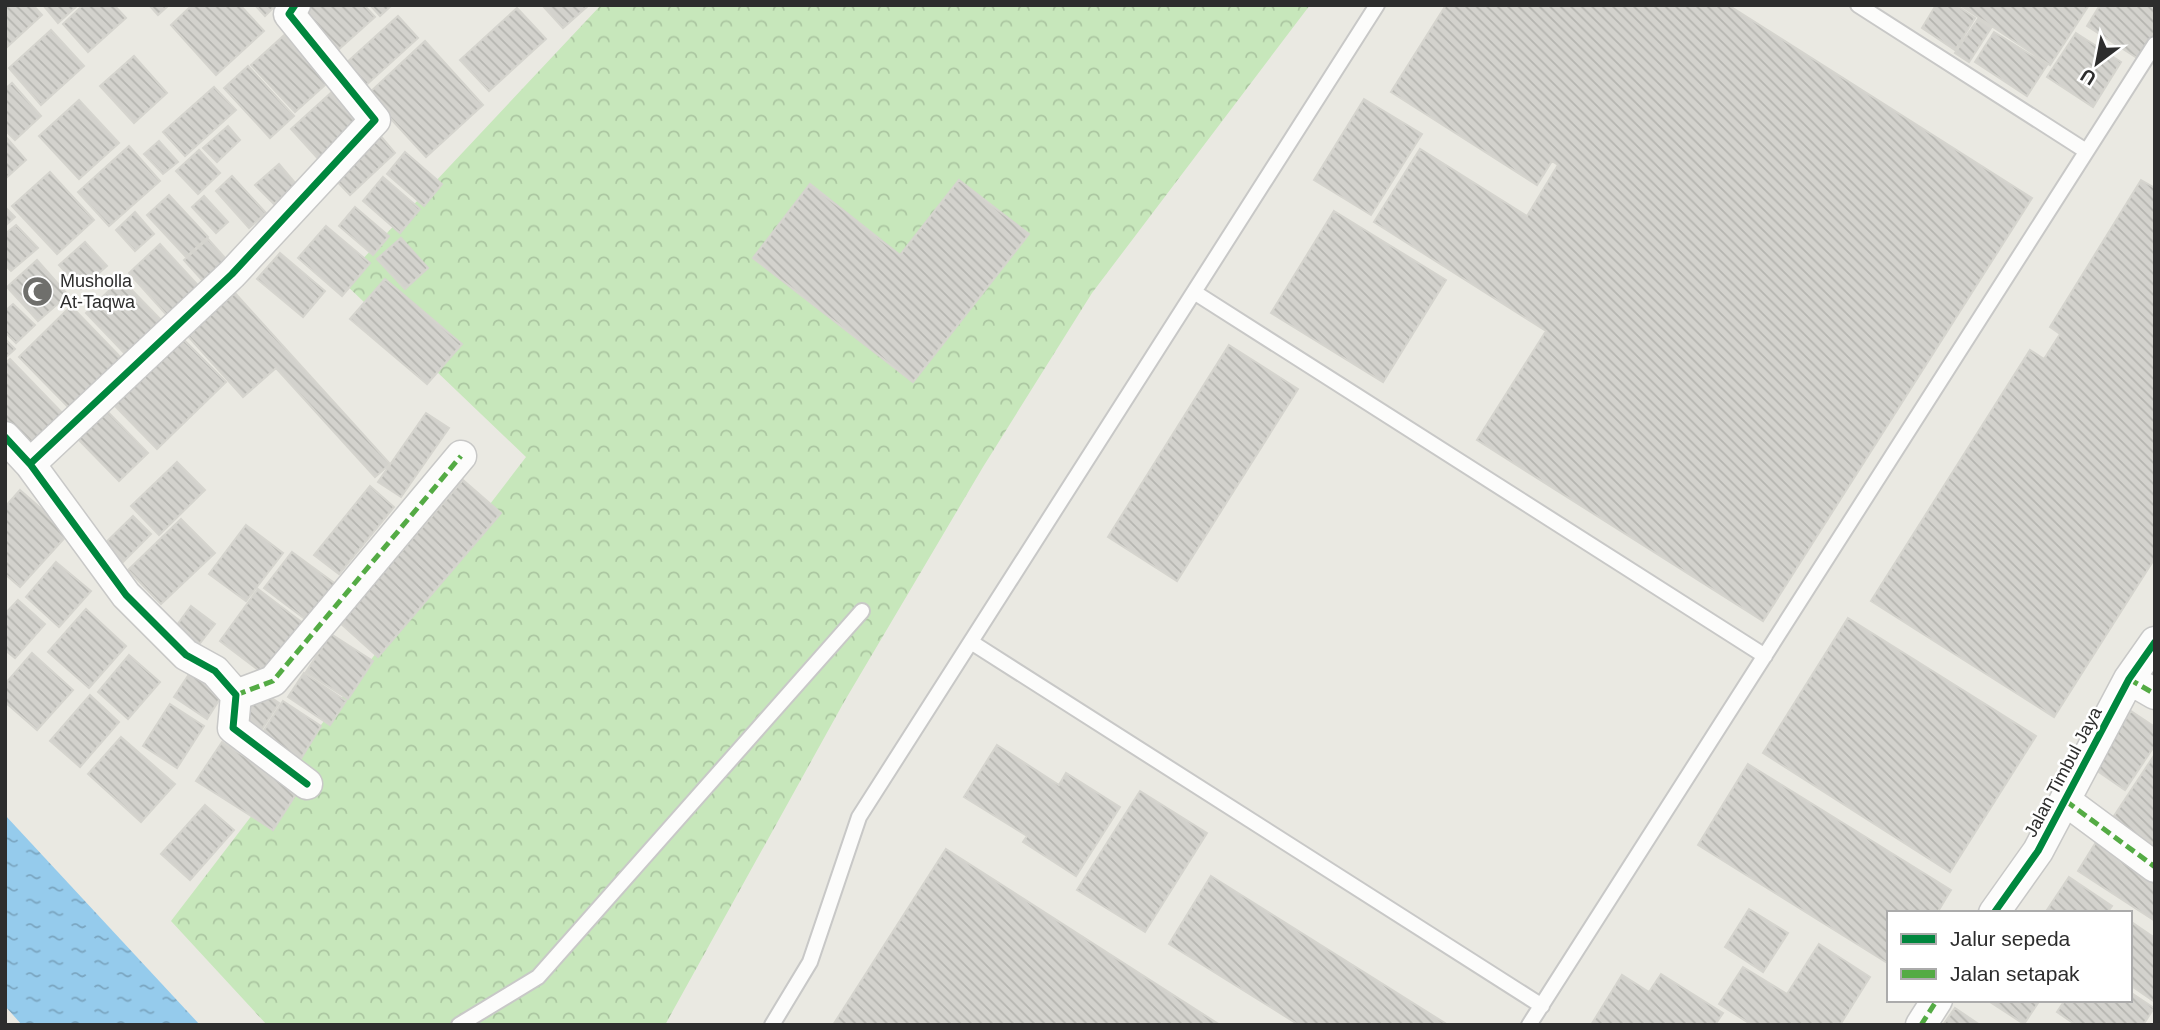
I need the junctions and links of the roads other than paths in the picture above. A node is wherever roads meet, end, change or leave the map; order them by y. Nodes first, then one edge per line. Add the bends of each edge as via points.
1 (295, 5) edge
2 (1377, 5) edge
3 (1858, 5) edge
4 (2155, 44) edge
5 (2086, 151) junction
6 (1194, 292) junction
7 (5, 437) edge
8 (461, 456) dead end
9 (30, 464) junction
10 (862, 611) dead end
11 (971, 642) junction
12 (2155, 642) edge
13 (1765, 656) junction
14 (2142, 687) edge
15 (236, 695) junction
16 (307, 784) dead end
17 (2066, 801) junction
18 (2155, 867) edge
19 (1995, 911) edge
20 (1936, 1002) edge
21 (1542, 1006) junction
22 (459, 1025) edge
23 (772, 1025) edge
24 (1529, 1025) edge
25 (1922, 1025) edge

1 - 9 street via 289,14 375,120 232,274
2 - 6 lane
3 - 5 lane
4 - 5 lane
5 - 13 lane
6 - 11 lane
6 - 13 lane
7 - 9 street
8 - 15 street via 273,681
9 - 15 street via 127,595 186,655 215,671
10 - 22 lane via 538,977
11 - 21 lane
11 - 23 lane via 859,817 810,962
12 - 14 street, Jalan Timbul Jaya
13 - 21 lane
14 - 17 street, Jalan Timbul Jaya
15 - 16 street via 233,728
17 - 18 street
17 - 19 street, Jalan Timbul Jaya
20 - 25 street
21 - 24 lane

